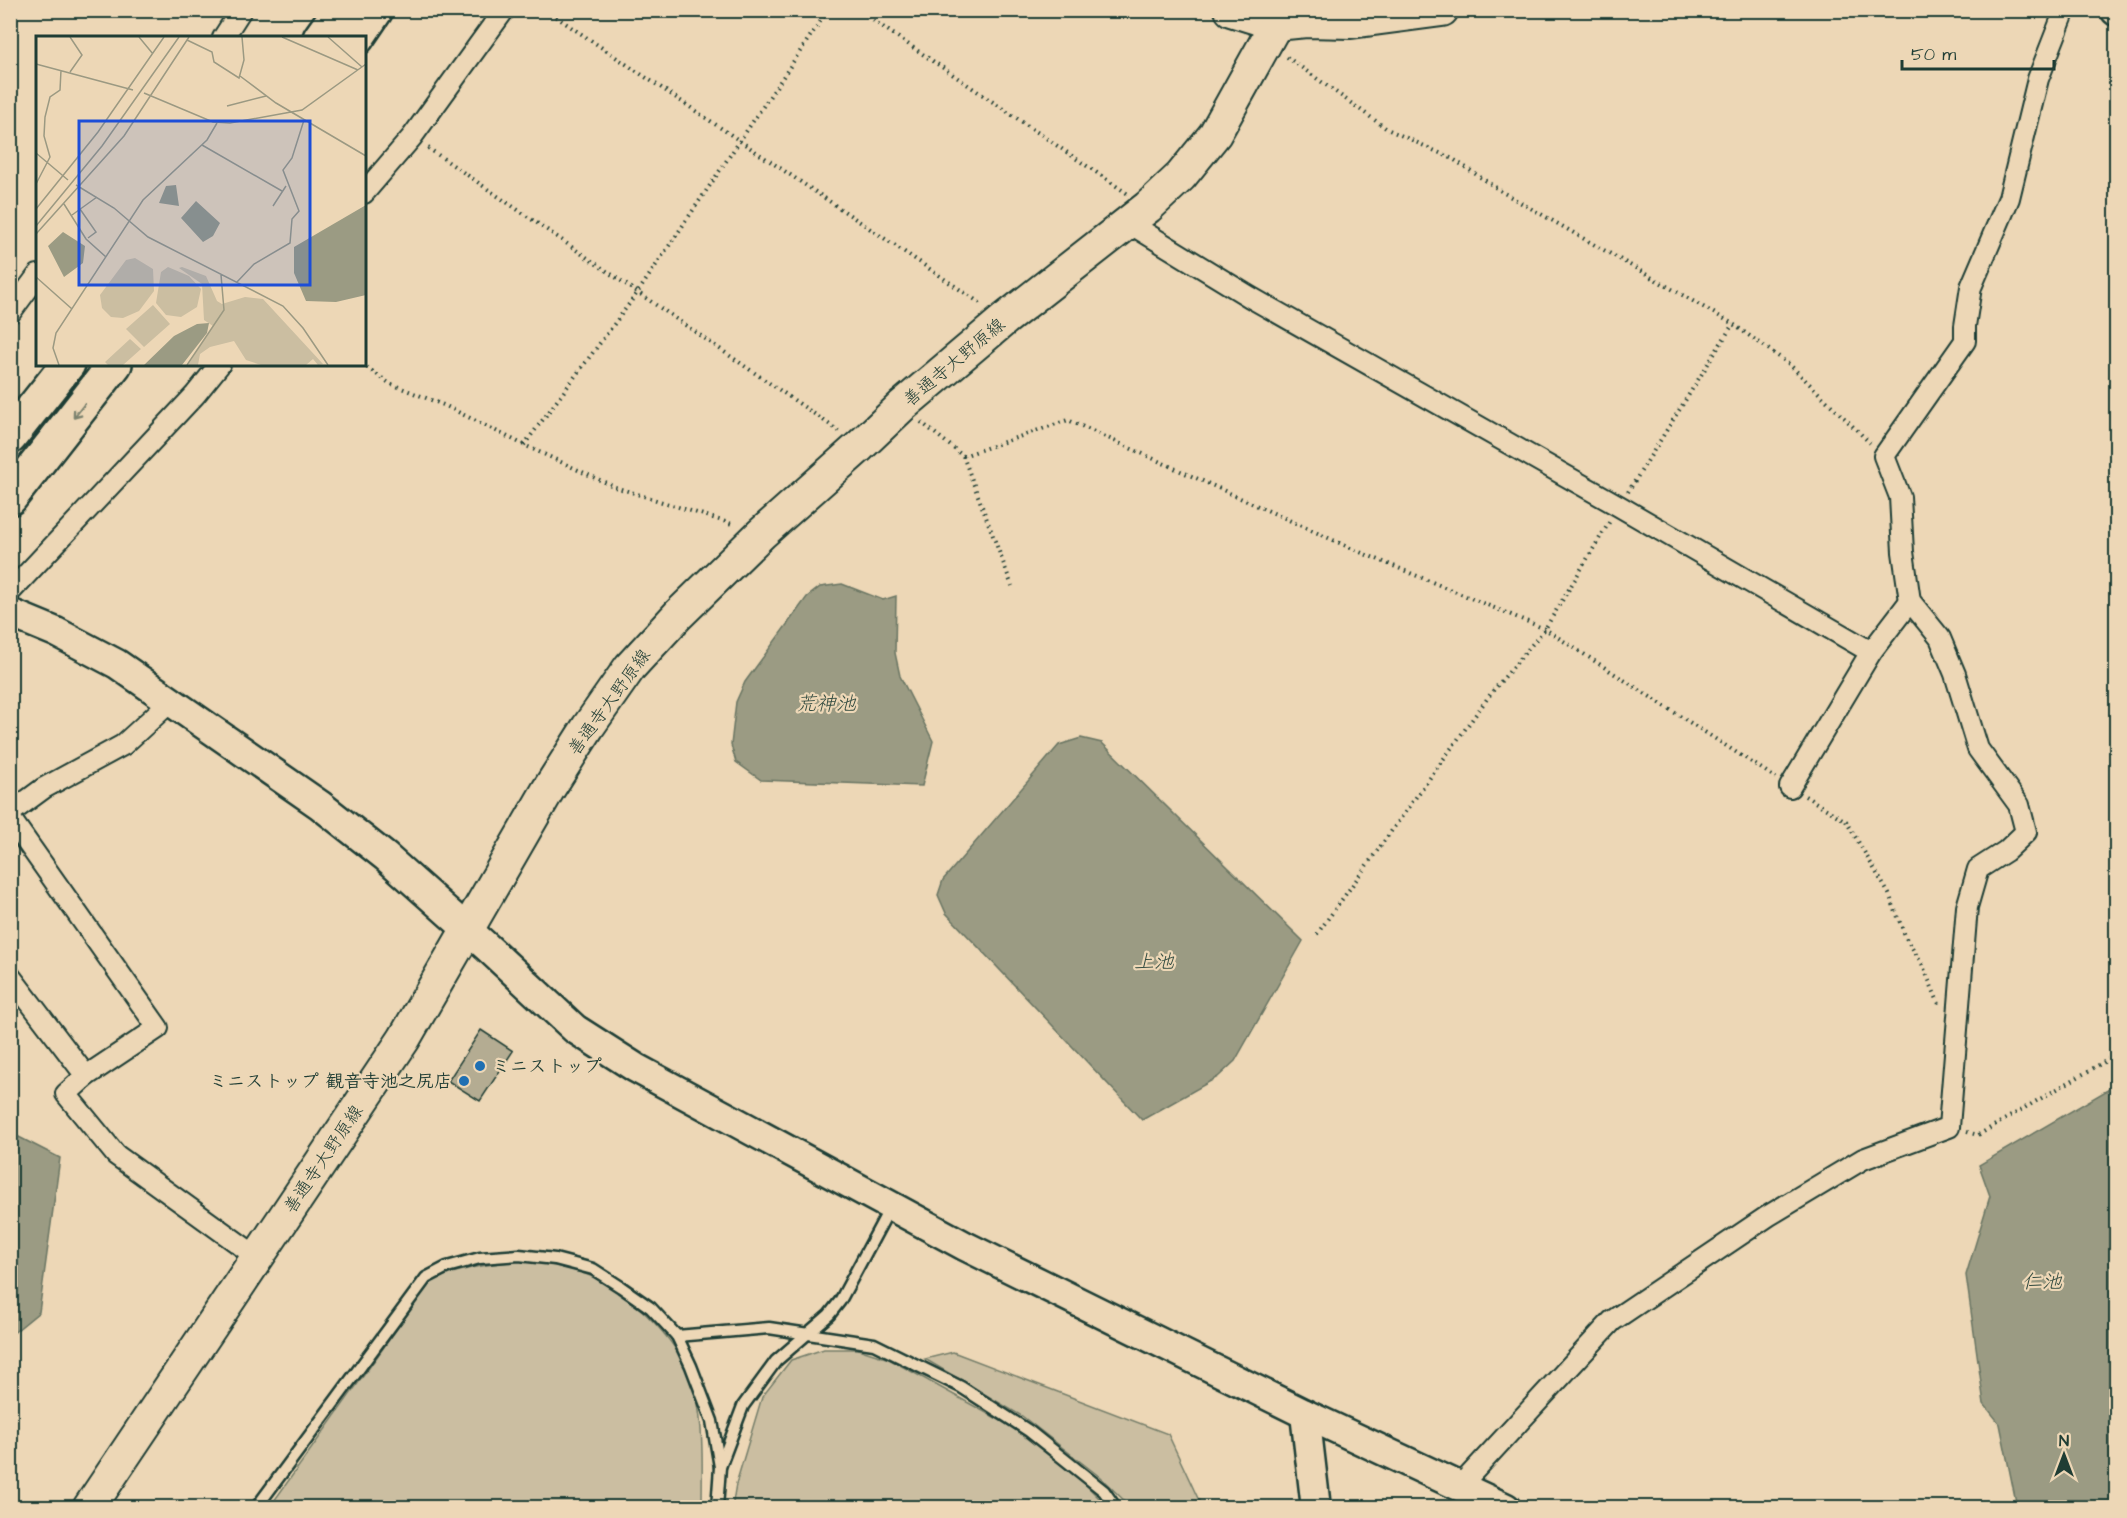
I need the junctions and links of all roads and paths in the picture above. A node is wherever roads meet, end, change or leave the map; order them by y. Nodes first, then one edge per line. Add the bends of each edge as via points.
1 (241, 10) edge
2 (340, 10) edge
3 (376, 10) edge
4 (504, 10) edge
5 (546, 10) edge
6 (828, 10) edge
7 (858, 10) edge
8 (1231, 10) edge
9 (1442, 10) edge
10 (2065, 10) edge
11 (1271, 33) junction
12 (224, 36) edge
13 (321, 36) edge
14 (358, 36) edge
15 (412, 137) junction
16 (739, 142) junction
17 (366, 191) edge
18 (1139, 215) junction
19 (36, 278) edge
20 (638, 292) junction
21 (10, 313) edge
22 (1005, 319) junction
23 (1733, 324) junction
24 (66, 366) edge
25 (113, 366) edge
26 (218, 366) edge
27 (365, 366) edge
28 (902, 406) junction
29 (10, 437) edge
30 (524, 445) junction
31 (860, 446) junction
32 (963, 456) junction
33 (1884, 456) junction
34 (10, 498) edge
35 (1619, 506) junction
36 (761, 534) junction
37 (1012, 586) dead end
38 (10, 592) edge
39 (1911, 601) junction
40 (10, 613) edge
41 (1545, 629) junction
42 (1871, 652) junction
43 (170, 702) junction
44 (1790, 788) junction
45 (10, 813) edge
46 (10, 818) edge
47 (468, 930) junction
48 (1317, 934) dead end
49 (10, 976) edge
50 (1956, 1043) junction
51 (2116, 1056) edge
52 (86, 1076) junction
53 (1949, 1127) junction
54 (891, 1206) junction
55 (257, 1257) junction
56 (807, 1334) junction
57 (677, 1336) junction
58 (1305, 1414) junction
59 (720, 1467) junction
60 (1459, 1487) junction
61 (89, 1508) edge
62 (256, 1508) edge
63 (717, 1508) edge
64 (1116, 1508) edge
65 (1316, 1508) edge
66 (1506, 1508) edge

1 - 12 street
2 - 13 highway
3 - 14 highway
4 - 15 street
5 - 16 path
6 - 16 path
7 - 18 path
8 - 11 main road
9 - 11 main road via 1351,22 1306,21
10 - 33 street via 2038,79 2009,198 1971,287 1965,341
11 - 18 main road, 善通寺大野原線 via 1215,134 1181,176
11 - 23 path via 1387,129 1453,159 1504,193
15 - 17 street
15 - 20 path
16 - 20 path
16 - 22 path
18 - 22 main road, 善通寺大野原線
18 - 35 street via 1250,297
19 - 21 street
20 - 30 path
20 - 31 path
22 - 28 main road, 善通寺大野原線
23 - 33 path via 1789,364
23 - 35 path
24 - 29 highway
25 -> 34 highway
26 - 38 street
27 - 30 path via 389,384 446,406
28 - 31 main road, 善通寺大野原線
28 - 32 path
30 - 36 path via 615,487
31 - 36 main road, 善通寺大野原線
32 - 37 path
32 - 41 path via 1068,420 1355,550
33 - 39 street via 1900,497
35 - 41 path
35 - 42 street
36 - 47 main road, 善通寺大野原線 via 630,667 548,790
39 - 42 street
39 - 50 street via 1940,638 1978,749 2019,805 2026,832 1978,869 1967,907
40 - 43 street via 117,664
41 - 44 path
41 - 48 path via 1492,692
42 - 44 street
43 - 45 street via 123,745 44,788
43 - 47 street via 320,805
44 - 50 path via 1846,821 1889,894
46 - 52 street via 158,1028
47 - 54 street via 575,1029 636,1068
47 - 55 main road, 善通寺大野原線 via 404,1039
49 - 52 street
50 - 53 street
51 - 53 path via 1978,1135
52 - 55 street via 66,1094 116,1155
53 - 60 street via 1863,1159 1768,1216 1612,1321
54 - 56 lane via 840,1301
54 - 58 street
55 - 61 main road, 善通寺大野原線
56 - 57 lane via 769,1328
56 - 59 lane via 776,1361 743,1406
56 - 64 lane via 874,1344 962,1387 1029,1431 1104,1491
57 - 59 lane via 712,1421
57 - 62 lane via 651,1308 593,1269 519,1255 480,1258 447,1267 426,1278
58 - 60 street
58 - 65 street
59 - 63 lane
60 - 66 street

